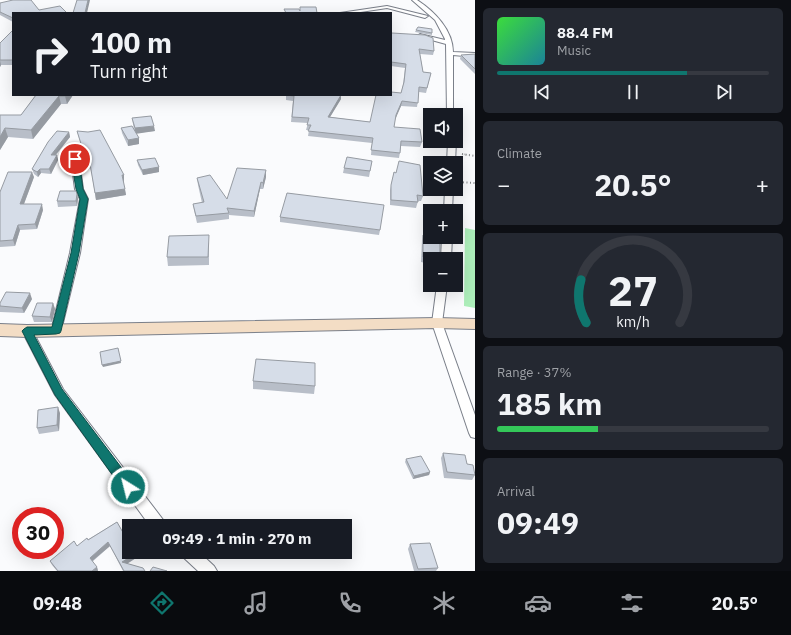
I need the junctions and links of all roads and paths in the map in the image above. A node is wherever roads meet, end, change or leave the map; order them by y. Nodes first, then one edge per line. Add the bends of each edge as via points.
1 (414, 0) edge
2 (425, 7) junction
3 (351, 12) edge
4 (425, 16) junction
5 (440, 24) junction
6 (411, 35) edge
7 (440, 40) junction
8 (449, 43) junction
9 (449, 53) junction
10 (475, 55) edge
11 (450, 108) edge
12 (452, 148) edge
13 (452, 153) joint
14 (475, 156) edge
15 (75, 159) dead end
16 (463, 182) edge
17 (475, 183) edge
18 (441, 292) edge
19 (436, 323) junction
20 (475, 324) edge
21 (0, 330) edge
22 (27, 331) junction
23 (56, 331) junction
24 (475, 433) edge
25 (154, 519) edge
26 (196, 559) edge
27 (209, 571) edge

1 - 2 street
2 - 4 street
2 - 5 street
3 - 4 street via 387,7
4 - 5 street
5 - 7 street via 436,32
5 - 8 street
6 - 7 street
7 - 8 street
8 - 9 street
9 - 10 street
9 - 11 street
12 - 13 street
13 - 14 path
15 - 23 street via 79,189 84,199 75,253
16 - 17 path
18 - 19 street
19 - 20 main road
19 - 23 main road
19 - 24 street
21 - 22 main road
22 - 23 main road
22 - 25 street via 58,392
26 - 27 street

